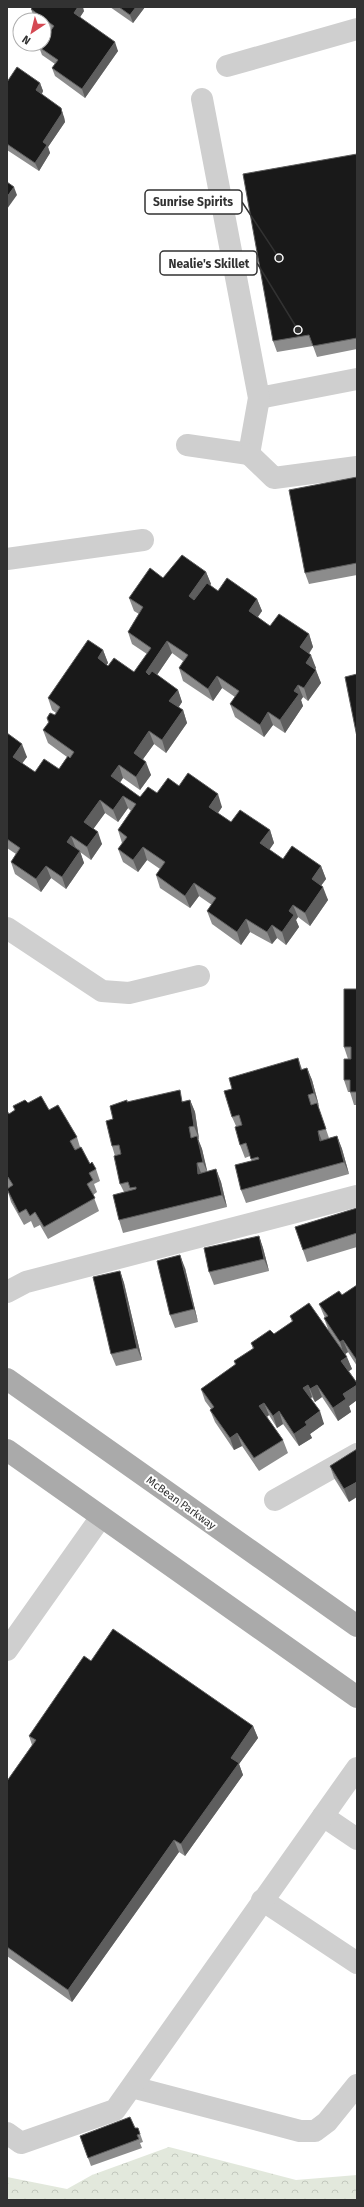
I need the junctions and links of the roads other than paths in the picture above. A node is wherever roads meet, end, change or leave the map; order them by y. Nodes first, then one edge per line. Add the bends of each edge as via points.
1 (357, 29) edge
2 (227, 66) dead end
3 (202, 99) dead end
4 (357, 379) edge
5 (259, 398) junction
6 (187, 445) dead end
7 (249, 454) junction
8 (357, 467) edge
9 (143, 540) dead end
10 (7, 559) edge
11 (7, 928) edge
12 (199, 976) dead end
13 (357, 1196) edge
14 (7, 1292) edge
15 (7, 1378) edge
16 (7, 1450) edge
17 (357, 1454) edge
18 (274, 1500) dead end
19 (101, 1517) junction
20 (357, 1626) edge
21 (7, 1650) edge
22 (357, 1697) edge
23 (357, 1768) edge
24 (323, 1816) junction
25 (357, 1839) edge
26 (262, 1900) junction
27 (357, 1963) edge
28 (357, 2085) edge
29 (132, 2087) junction
30 (7, 2133) edge

1 - 2 street
3 - 5 street
4 - 5 street
5 - 7 street
6 - 7 street
7 - 8 street via 274,478
9 - 10 street
11 - 12 street via 102,991 129,992
13 - 14 street via 26,1282
15 - 20 main road, McBean Parkway
16 - 19 main road
17 - 18 street
19 - 21 street
19 - 22 main road
23 - 24 street
24 - 25 street
24 - 26 street
26 - 27 street
26 - 29 street
28 - 29 street via 326,2122 314,2131 300,2131
29 - 30 street via 116,2110 21,2143

